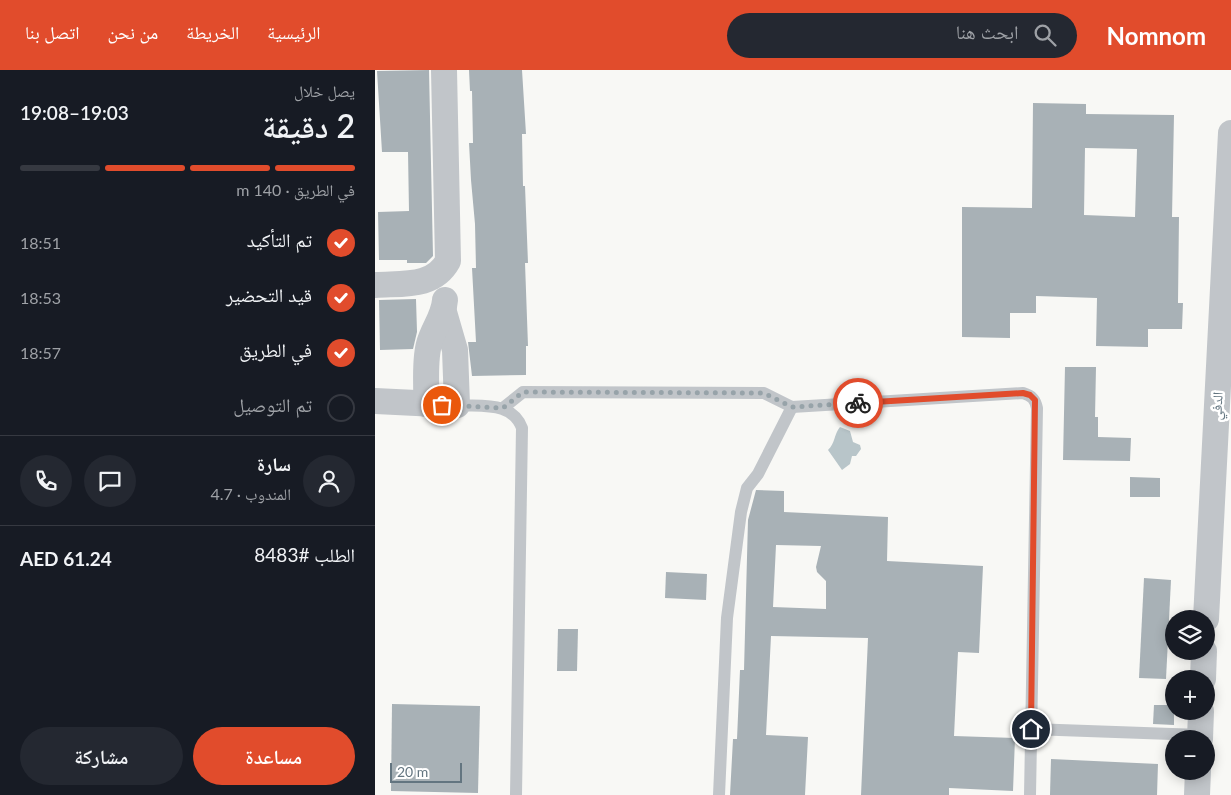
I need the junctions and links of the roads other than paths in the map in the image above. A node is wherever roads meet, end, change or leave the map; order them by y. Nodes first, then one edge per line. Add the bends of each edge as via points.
1 (444, 70) edge
2 (1231, 132) edge
3 (442, 272) junction
4 (375, 285) edge
5 (444, 312) junction
6 (375, 401) edge
7 (427, 404) junction
8 (457, 405) junction
9 (792, 407) junction
10 (503, 408) junction
11 (375, 418) edge
12 (1223, 431) edge
13 (1207, 610) edge
14 (1200, 728) edge
15 (1031, 729) junction
16 (1198, 780) edge
17 (516, 795) edge
18 (719, 795) edge
19 (1030, 795) edge
20 (1197, 795) edge

1 - 3 street via 449,248 448,261
2 - 12 street, الدفي
3 - 4 street via 431,280
3 - 5 street
5 - 7 street via 428,347
5 - 8 street via 455,350
6 - 7 street
6 - 11 street
7 - 8 street
8 - 10 lane
9 - 10 lane via 764,393 523,392
9 - 15 lane via 1023,393 1035,400
9 - 18 lane via 758,474 747,488 741,512 727,618
10 - 17 lane via 519,419 522,428
12 - 13 street, الدفي
14 - 15 lane
15 - 19 lane
16 - 20 street

